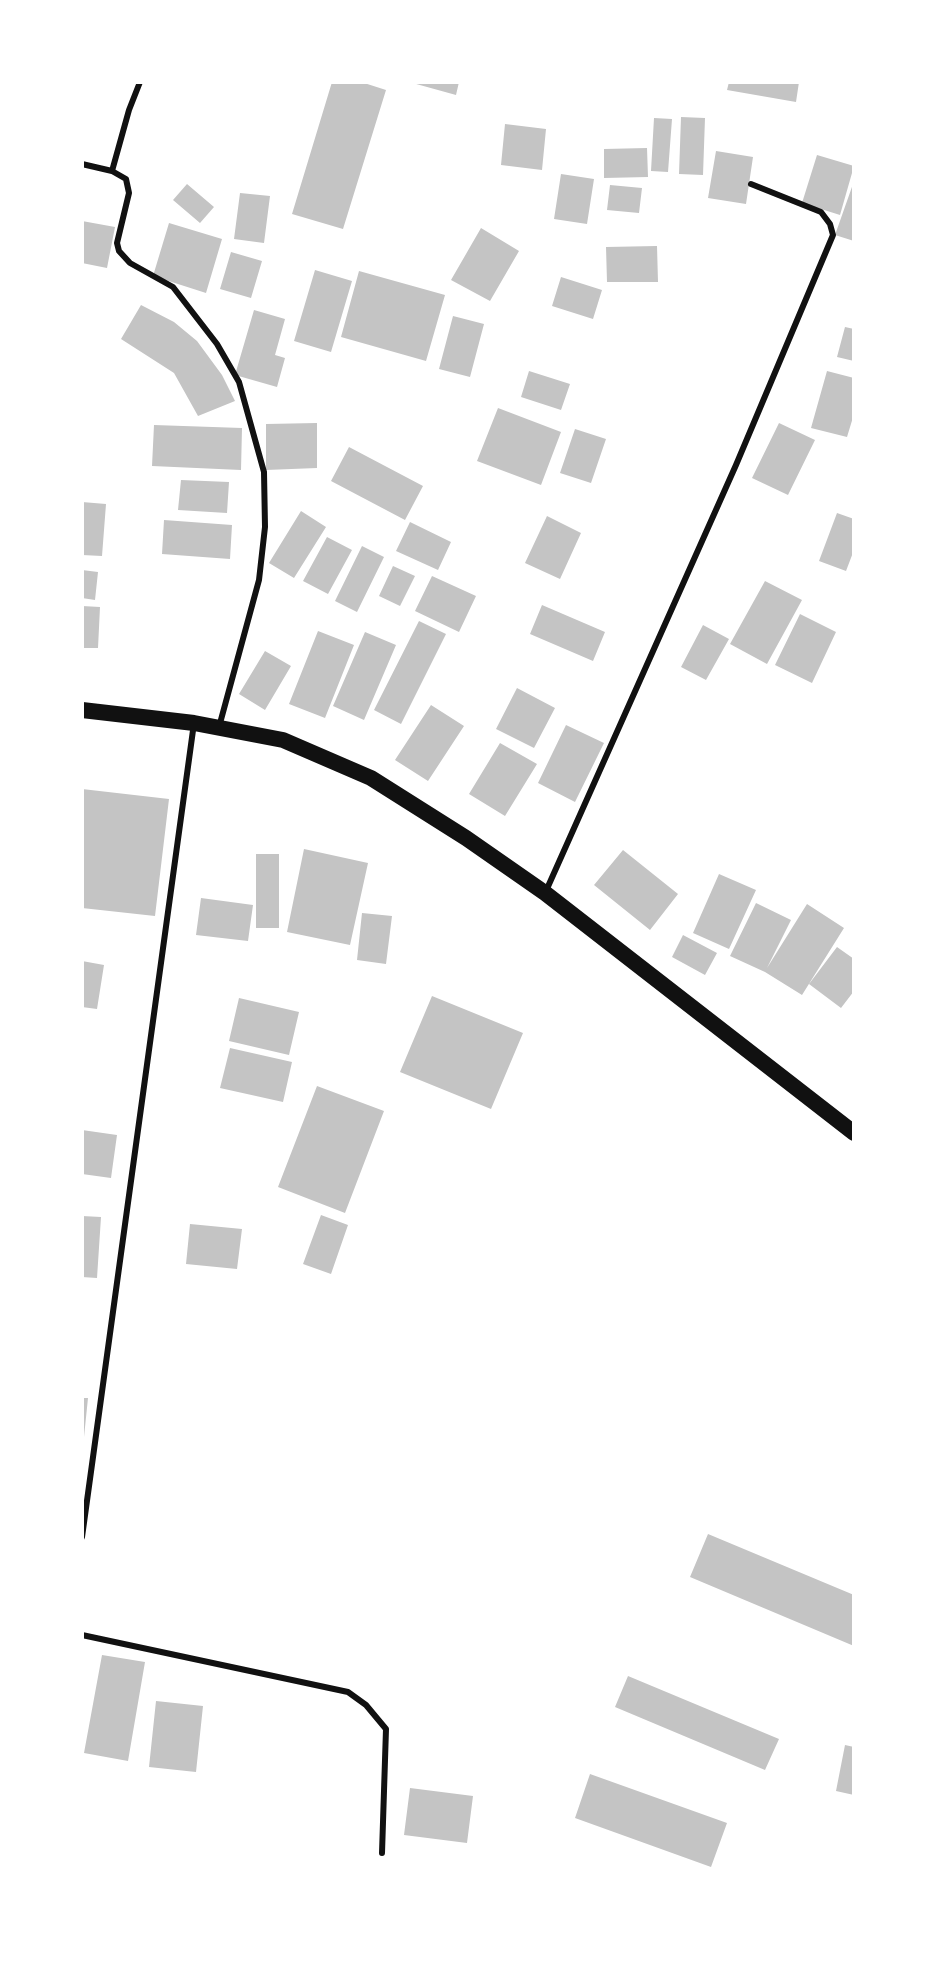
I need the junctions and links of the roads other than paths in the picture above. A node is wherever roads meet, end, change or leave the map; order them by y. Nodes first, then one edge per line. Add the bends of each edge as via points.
1 (140, 82) edge
2 (82, 164) edge
3 (112, 171) junction
4 (751, 184) dead end
5 (82, 710) edge
6 (194, 723) junction
7 (219, 728) junction
8 (545, 893) junction
9 (854, 1133) edge
10 (82, 1537) edge
11 (82, 1635) edge
12 (382, 1853) dead end

1 - 3 street
2 - 3 street
3 - 7 street via 122,175 129,186 117,243 119,251 130,264 173,288 217,344 239,382 264,472 265,526 259,580
4 - 8 street via 821,212 833,235 732,475
5 - 6 highway
6 - 7 highway
6 - 10 street
7 - 8 highway via 283,740 371,778
8 - 9 highway
11 - 12 street via 348,1692 366,1705 386,1730

